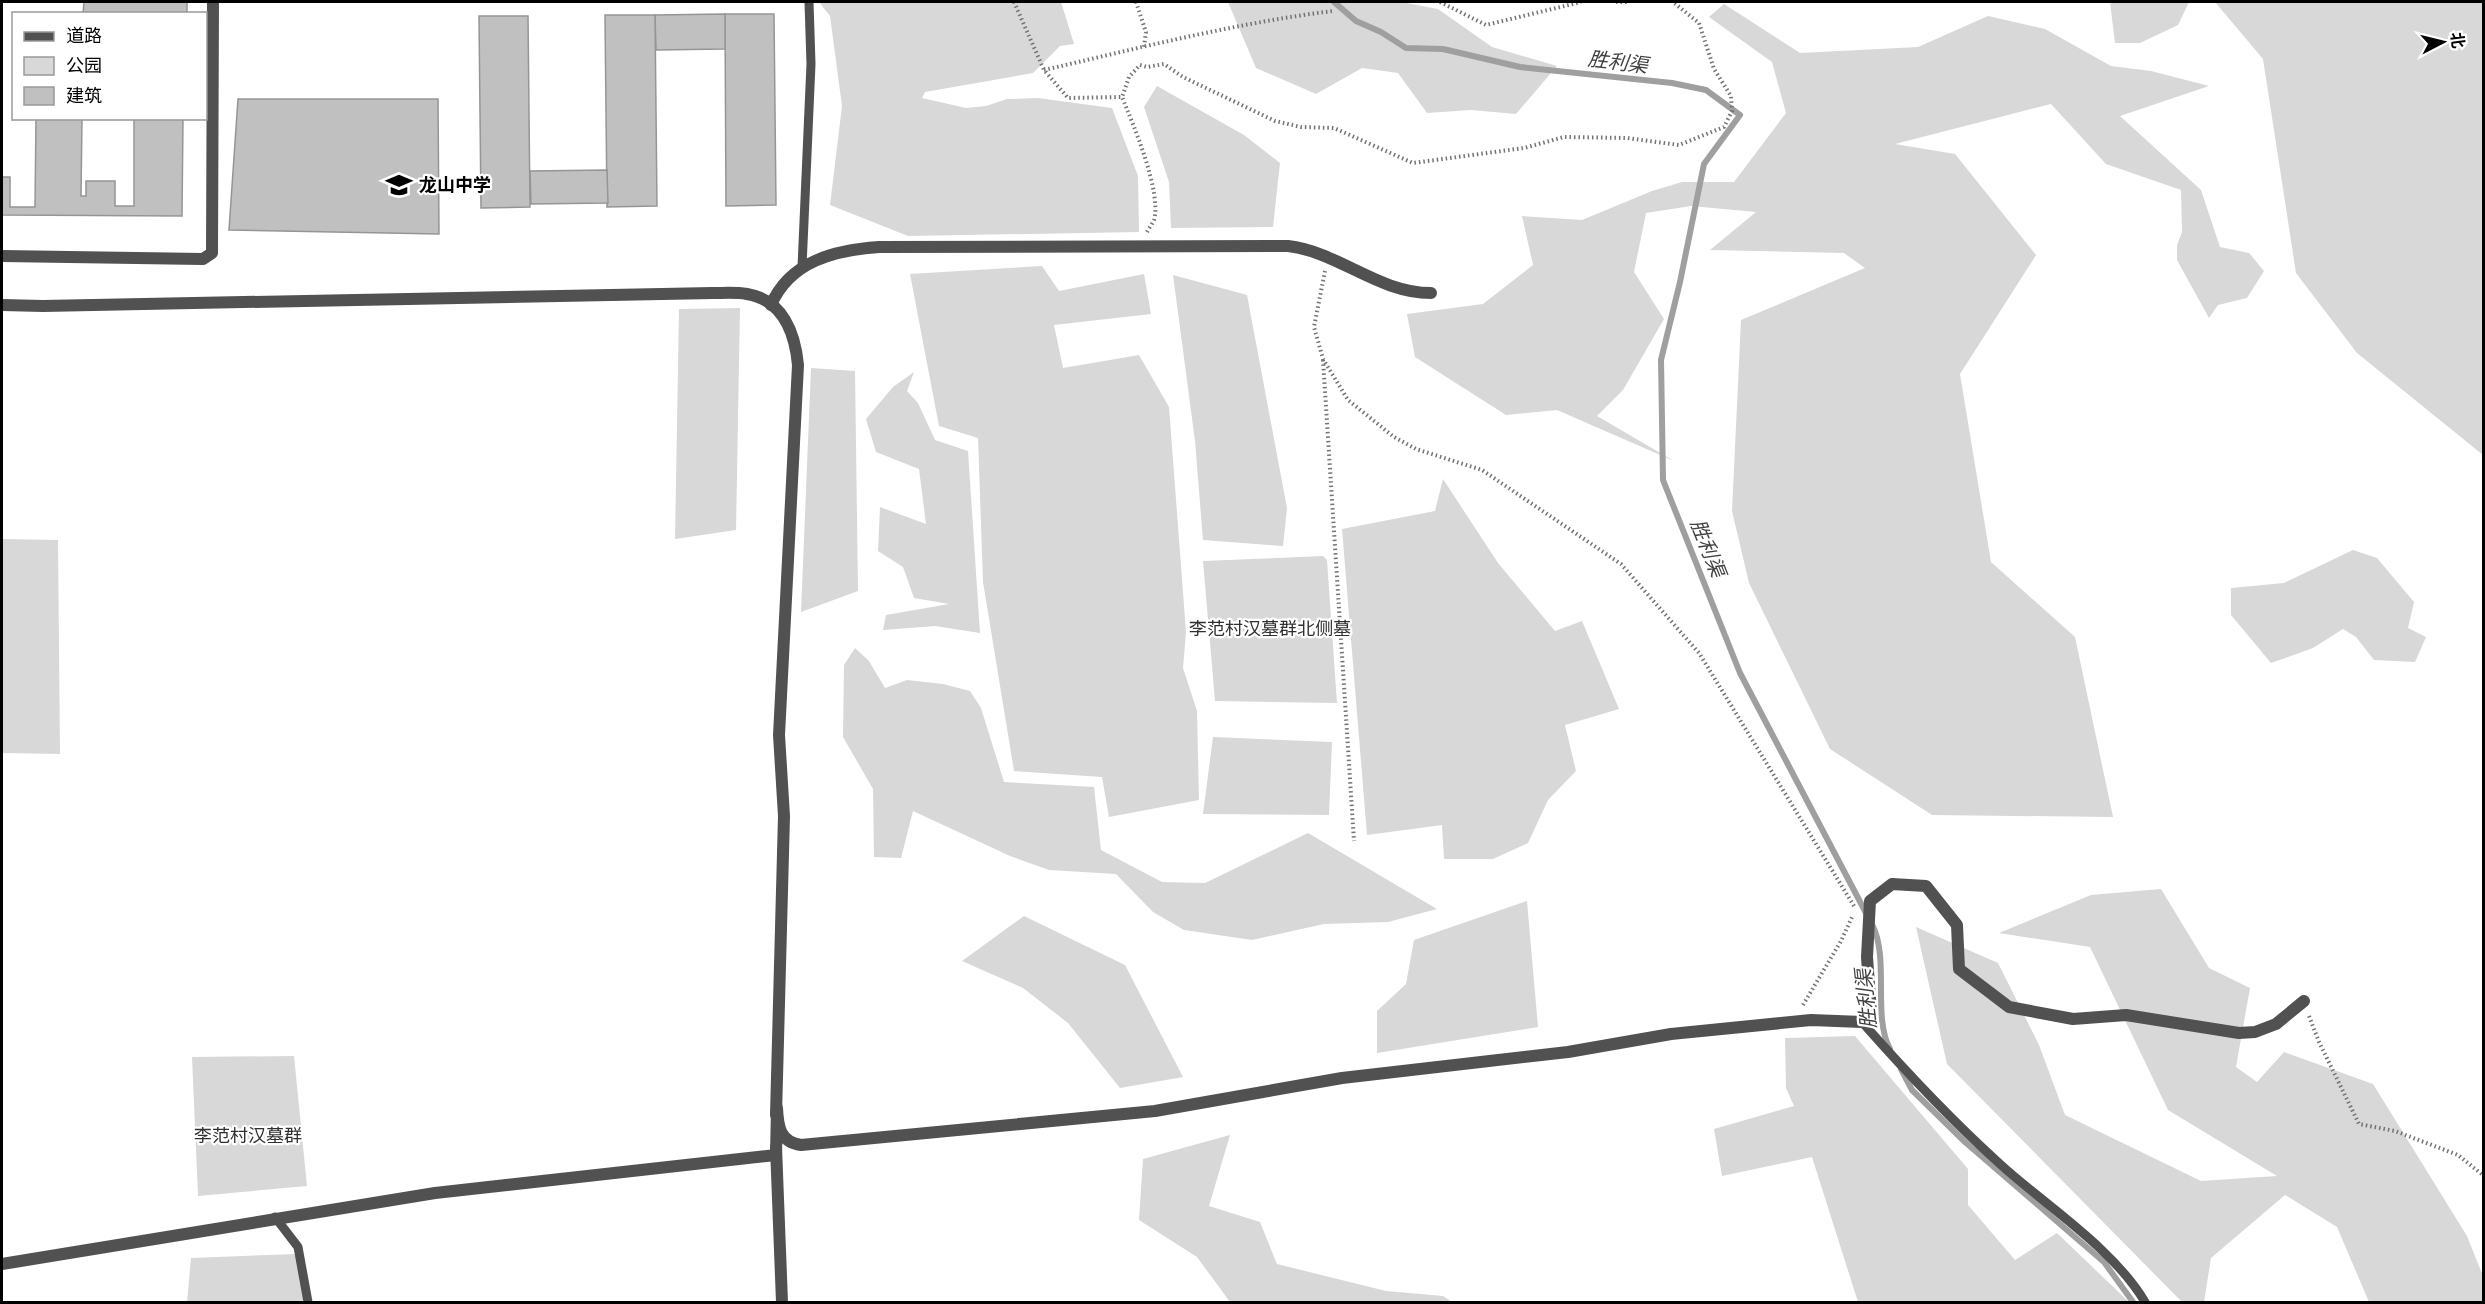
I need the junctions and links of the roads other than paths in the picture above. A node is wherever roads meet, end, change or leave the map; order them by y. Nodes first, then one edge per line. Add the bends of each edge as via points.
1 (213, 2) edge
2 (809, 2) edge
3 (2, 256) edge
4 (802, 267) junction
5 (1431, 293) dead end
6 (2, 305) edge
7 (771, 305) junction
8 (2304, 1001) road end
9 (1862, 1022) junction
10 (777, 1108) junction
11 (776, 1155) junction
12 (275, 1217) junction
13 (2, 1264) edge
14 (308, 1302) edge
15 (782, 1302) edge
16 (2145, 1302) edge

1 - 3 street via 212,253 203,259
2 - 4 lane via 811,64
4 - 5 street via 834,254 866,248 1288,246 1311,251 1385,285
4 - 7 street via 782,285
6 - 7 street via 713,293 747,294
7 - 10 street via 780,310 796,342 798,365 779,735 784,816
8 - 9 street via 2269,1028 2239,1033 2126,1015 2073,1019 2009,1007 1959,969 1957,925 1926,886 1892,884 1870,901 1867,957 1871,1013
9 - 10 street via 1811,1020 1671,1035 1568,1052 1342,1078 1155,1111 801,1145 783,1137
9 - 16 lane via 1929,1098 2074,1225 2120,1269
10 - 11 street
11 - 12 street via 435,1193
11 - 15 street
12 - 13 street
12 - 14 lane via 298,1246

